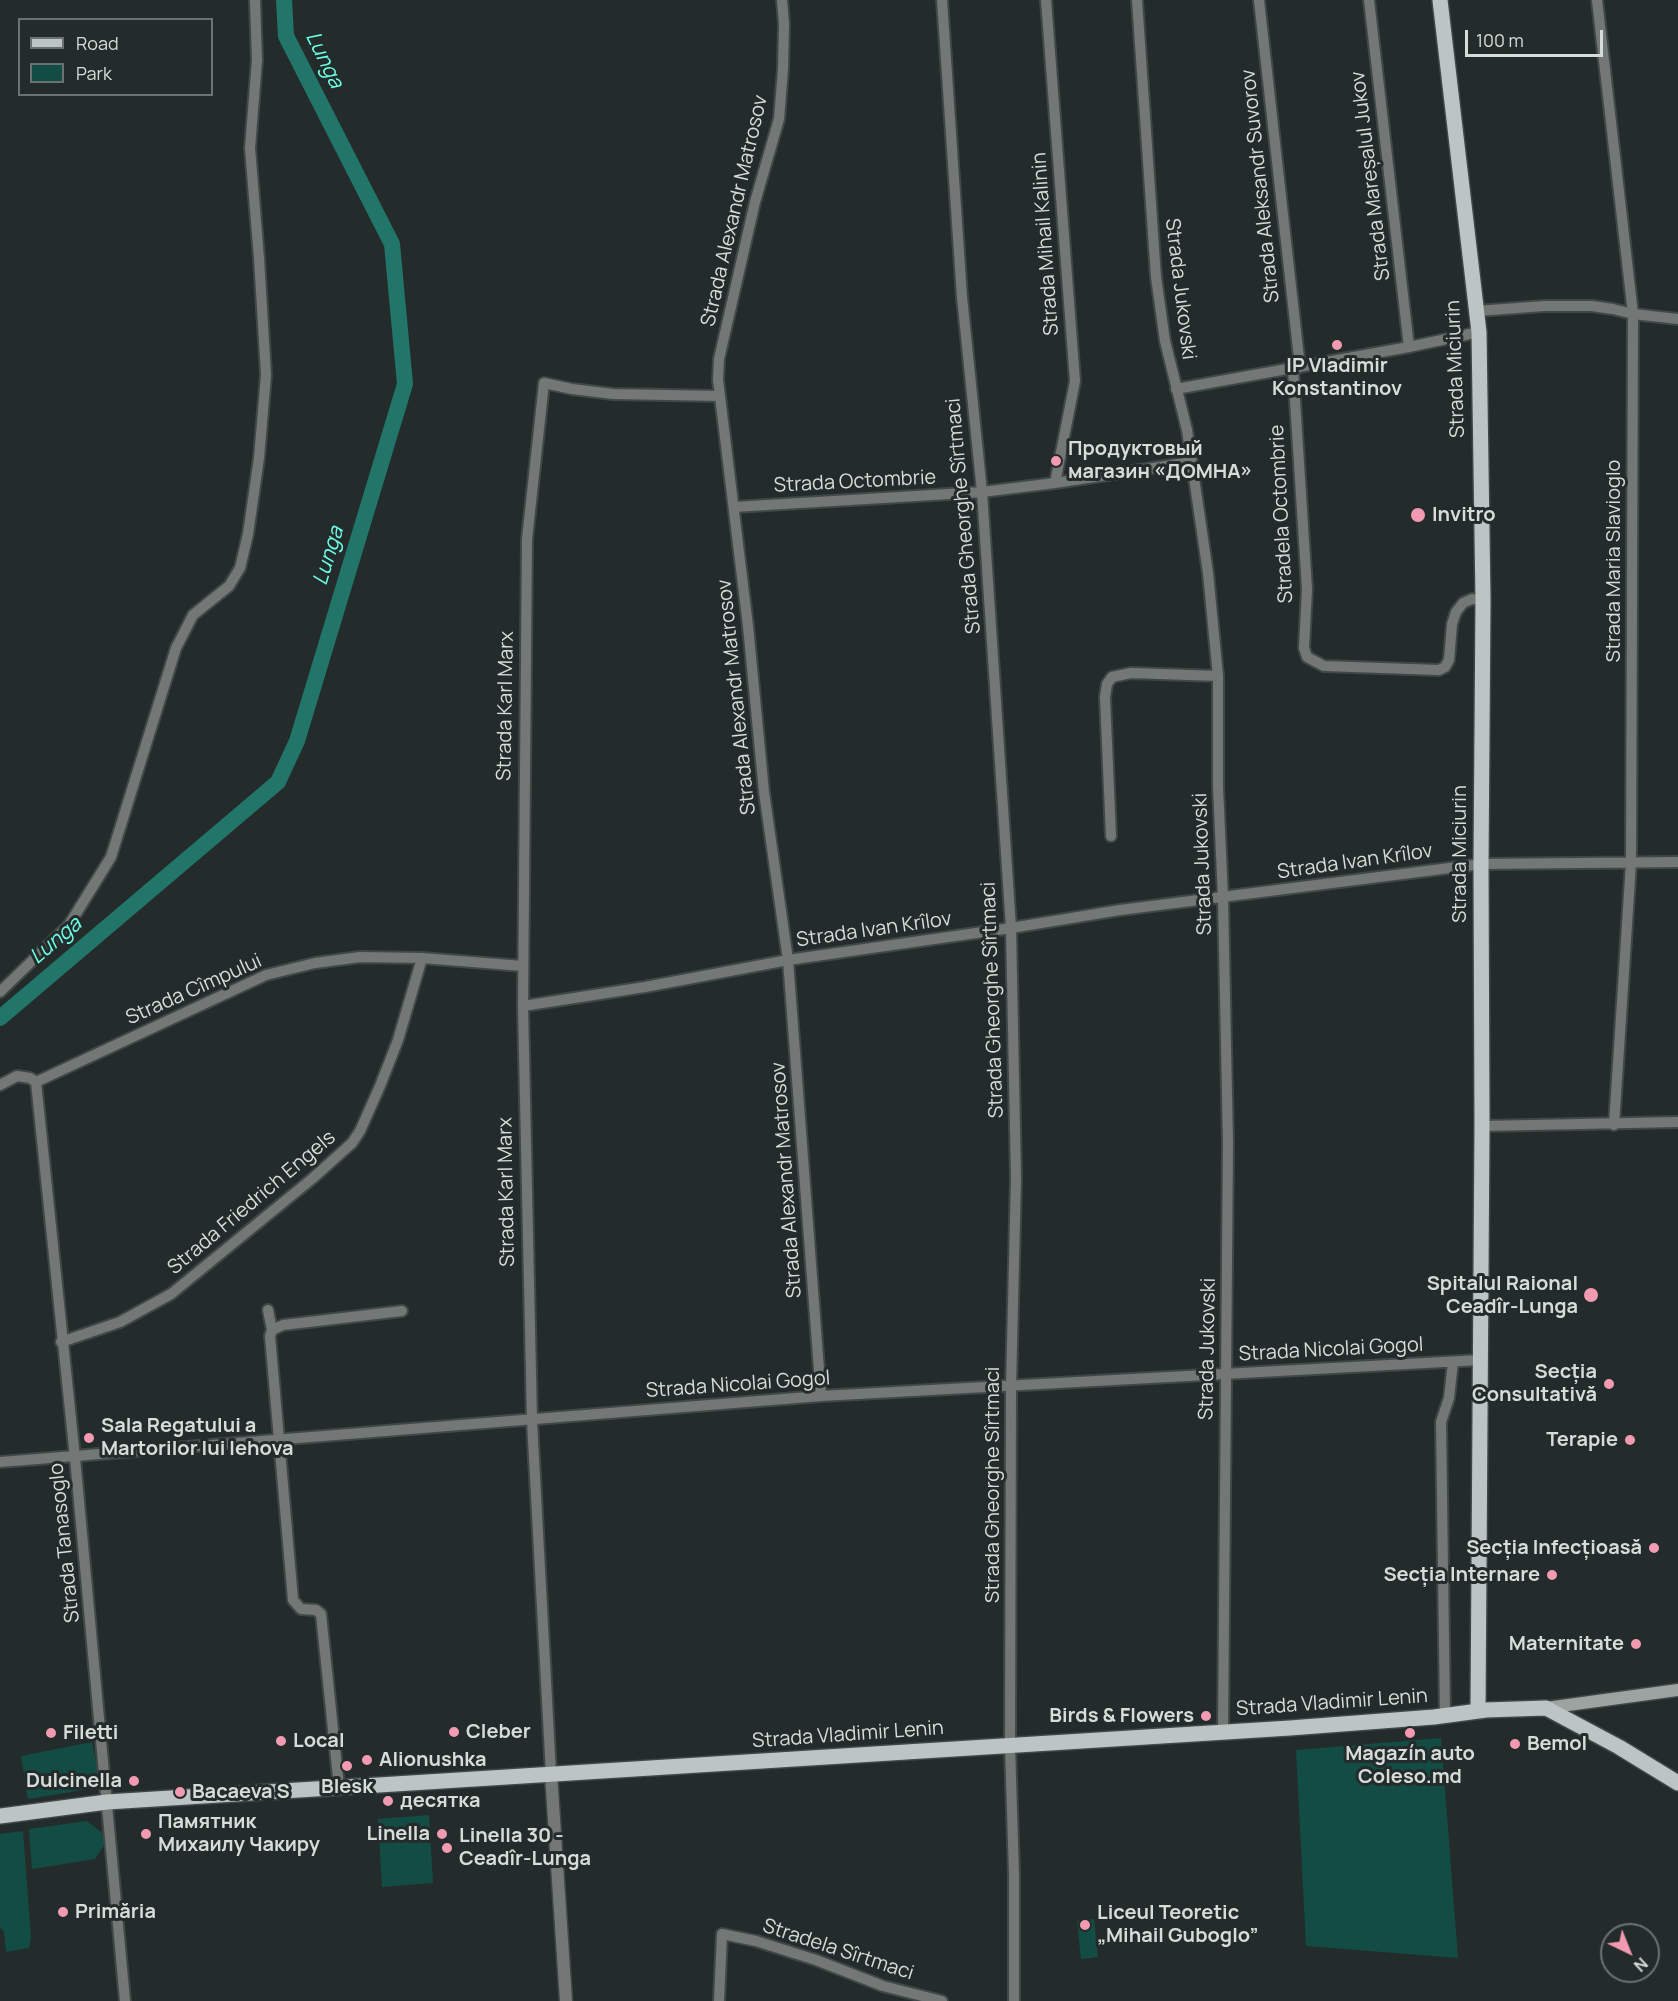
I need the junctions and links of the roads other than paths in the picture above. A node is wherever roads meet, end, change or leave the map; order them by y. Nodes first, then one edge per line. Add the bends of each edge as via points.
1 (255, 0) edge
2 (782, 0) edge
3 (942, 0) edge
4 (1046, 0) edge
5 (1137, 0) edge
6 (1259, 0) edge
7 (1369, 0) edge
8 (1440, 0) edge
9 (1597, 0) edge
10 (1477, 311) junction
11 (1633, 314) junction
12 (1678, 319) edge
13 (1479, 332) junction
14 (1409, 347) junction
15 (1297, 368) junction
16 (1176, 389) junction
17 (719, 396) junction
18 (1192, 462) junction
19 (1055, 483) junction
20 (982, 492) junction
21 (734, 507) junction
22 (1483, 600) junction
23 (1218, 676) junction
24 (1111, 836) dead end
25 (1678, 862) edge
26 (1631, 863) junction
27 (1481, 864) junction
28 (1223, 898) junction
29 (1011, 928) junction
30 (422, 958) junction
31 (788, 960) junction
32 (523, 966) junction
33 (0, 992) edge
34 (522, 1006) junction
35 (36, 1082) junction
36 (0, 1085) edge
37 (1678, 1122) edge
38 (1614, 1125) junction
39 (1482, 1126) junction
40 (268, 1310) dead end
41 (402, 1311) dead end
42 (272, 1330) junction
43 (61, 1342) junction
44 (1480, 1360) junction
45 (1453, 1362) junction
46 (1225, 1374) junction
47 (1011, 1387) junction
48 (821, 1396) junction
49 (532, 1421) junction
50 (279, 1440) junction
51 (75, 1458) junction
52 (0, 1462) edge
53 (1678, 1690) edge
54 (1546, 1708) junction
55 (1478, 1711) junction
56 (1445, 1715) junction
57 (1223, 1732) junction
58 (1010, 1746) junction
59 (551, 1774) junction
60 (1678, 1784) edge
61 (339, 1787) junction
62 (107, 1802) junction
63 (0, 1816) edge
64 (125, 2001) edge
65 (566, 2001) edge
66 (719, 2001) edge
67 (942, 2001) edge
68 (1014, 2001) edge

1 - 33 street via 257,60 250,148 266,375 259,458 240,568 228,586 193,615 176,648 111,857 69,925
2 - 17 street, Strada Alexandr Matrosov via 784,46 779,119 755,202 719,359
3 - 20 street, Strada Gheorghe Sîrtmaci via 962,297
4 - 19 street, Strada Mihail Kalinin via 1075,381
5 - 16 street, Strada Jukovski via 1156,277
6 - 15 street, Strada Aleksandr Suvorov
7 - 14 street, Strada Mareșalul Jukov
8 - 10 main road, Strada Miciurin
9 - 11 street, Strada Maria Slavioglo
10 - 11 street via 1592,306
10 - 13 main road, Strada Miciurin
11 - 12 street
11 - 26 street, Strada Maria Slavioglo
13 - 14 street
13 - 22 main road, Strada Miciurin
14 - 15 street
15 - 16 street
15 - 22 street, Stradela Octombrie via 1307,657 1324,666 1439,670 1449,660 1456,612 1463,603
16 - 18 street, Strada Jukovski
17 - 21 street, Strada Alexandr Matrosov
17 - 32 street, Strada Karl Marx via 613,393 544,383 527,538
18 - 19 street, Strada Octombrie
18 - 23 street, Strada Jukovski via 1209,573
19 - 20 street, Strada Octombrie
20 - 21 street, Strada Octombrie
20 - 29 street, Strada Gheorghe Sîrtmaci
21 - 31 street, Strada Alexandr Matrosov via 764,792
22 - 27 main road, Strada Miciurin
23 - 24 street via 1131,673 1112,677 1107,684
23 - 28 street, Strada Jukovski
25 - 26 street, Strada Ivan Krîlov
26 - 27 street, Strada Ivan Krîlov
26 - 38 street, Strada Maria Slavioglo
27 - 28 street, Strada Ivan Krîlov
27 - 39 main road, Strada Miciurin
28 - 29 street, Strada Ivan Krîlov
28 - 46 street, Strada Jukovski via 1228,1143
29 - 31 street, Strada Ivan Krîlov
29 - 47 street, Strada Gheorghe Sîrtmaci via 1016,1178
30 - 32 street, Strada Cîmpului
30 - 35 street, Strada Cîmpului via 360,957 266,975
30 - 43 street, Strada Friedrich Engels via 398,1040 352,1143 171,1294 120,1322
31 - 34 street, Strada Ivan Krîlov
31 - 48 street, Strada Alexandr Matrosov
32 - 34 street, Strada Karl Marx
34 - 49 street, Strada Karl Marx
35 - 36 street, Strada Cîmpului via 17,1076
35 - 43 street, Strada Tanasoglo
37 - 38 street
38 - 39 street
39 - 44 main road, Strada Miciurin
40 - 42 street
41 - 42 street
42 - 50 street
43 - 51 street, Strada Tanasoglo
44 - 45 street, Strada Nicolai Gogol
44 - 55 main road, Strada Miciurin
45 - 46 street, Strada Nicolai Gogol
45 - 56 street via 1449,1398 1441,1422
46 - 47 street, Strada Nicolai Gogol
46 - 57 street, Strada Jukovski
47 - 48 street, Strada Nicolai Gogol
47 - 58 street, Strada Gheorghe Sîrtmaci
48 - 49 street, Strada Nicolai Gogol
49 - 50 street, Strada Nicolai Gogol
49 - 59 street, Strada Karl Marx
50 - 51 street, Strada Nicolai Gogol
50 - 61 street via 293,1600 301,1609 321,1614
51 - 52 street, Strada Nicolai Gogol
51 - 62 street, Strada Tanasoglo
53 - 54 main road
54 - 55 main road, Strada Vladimir Lenin
54 - 60 main road
55 - 56 main road, Strada Vladimir Lenin
56 - 57 main road, Strada Vladimir Lenin
57 - 58 main road, Strada Vladimir Lenin
58 - 59 main road, Strada Vladimir Lenin
58 - 68 street, Strada Gheorghe Sîrtmaci
59 - 61 main road, Strada Vladimir Lenin
59 - 65 street, Strada Karl Marx
61 - 62 main road, Strada Vladimir Lenin
62 - 63 main road, Strada Vladimir Lenin
62 - 64 street, Strada Tanasoglo
66 - 67 street, Stradela Sîrtmaci via 722,1934 756,1941 883,1986

